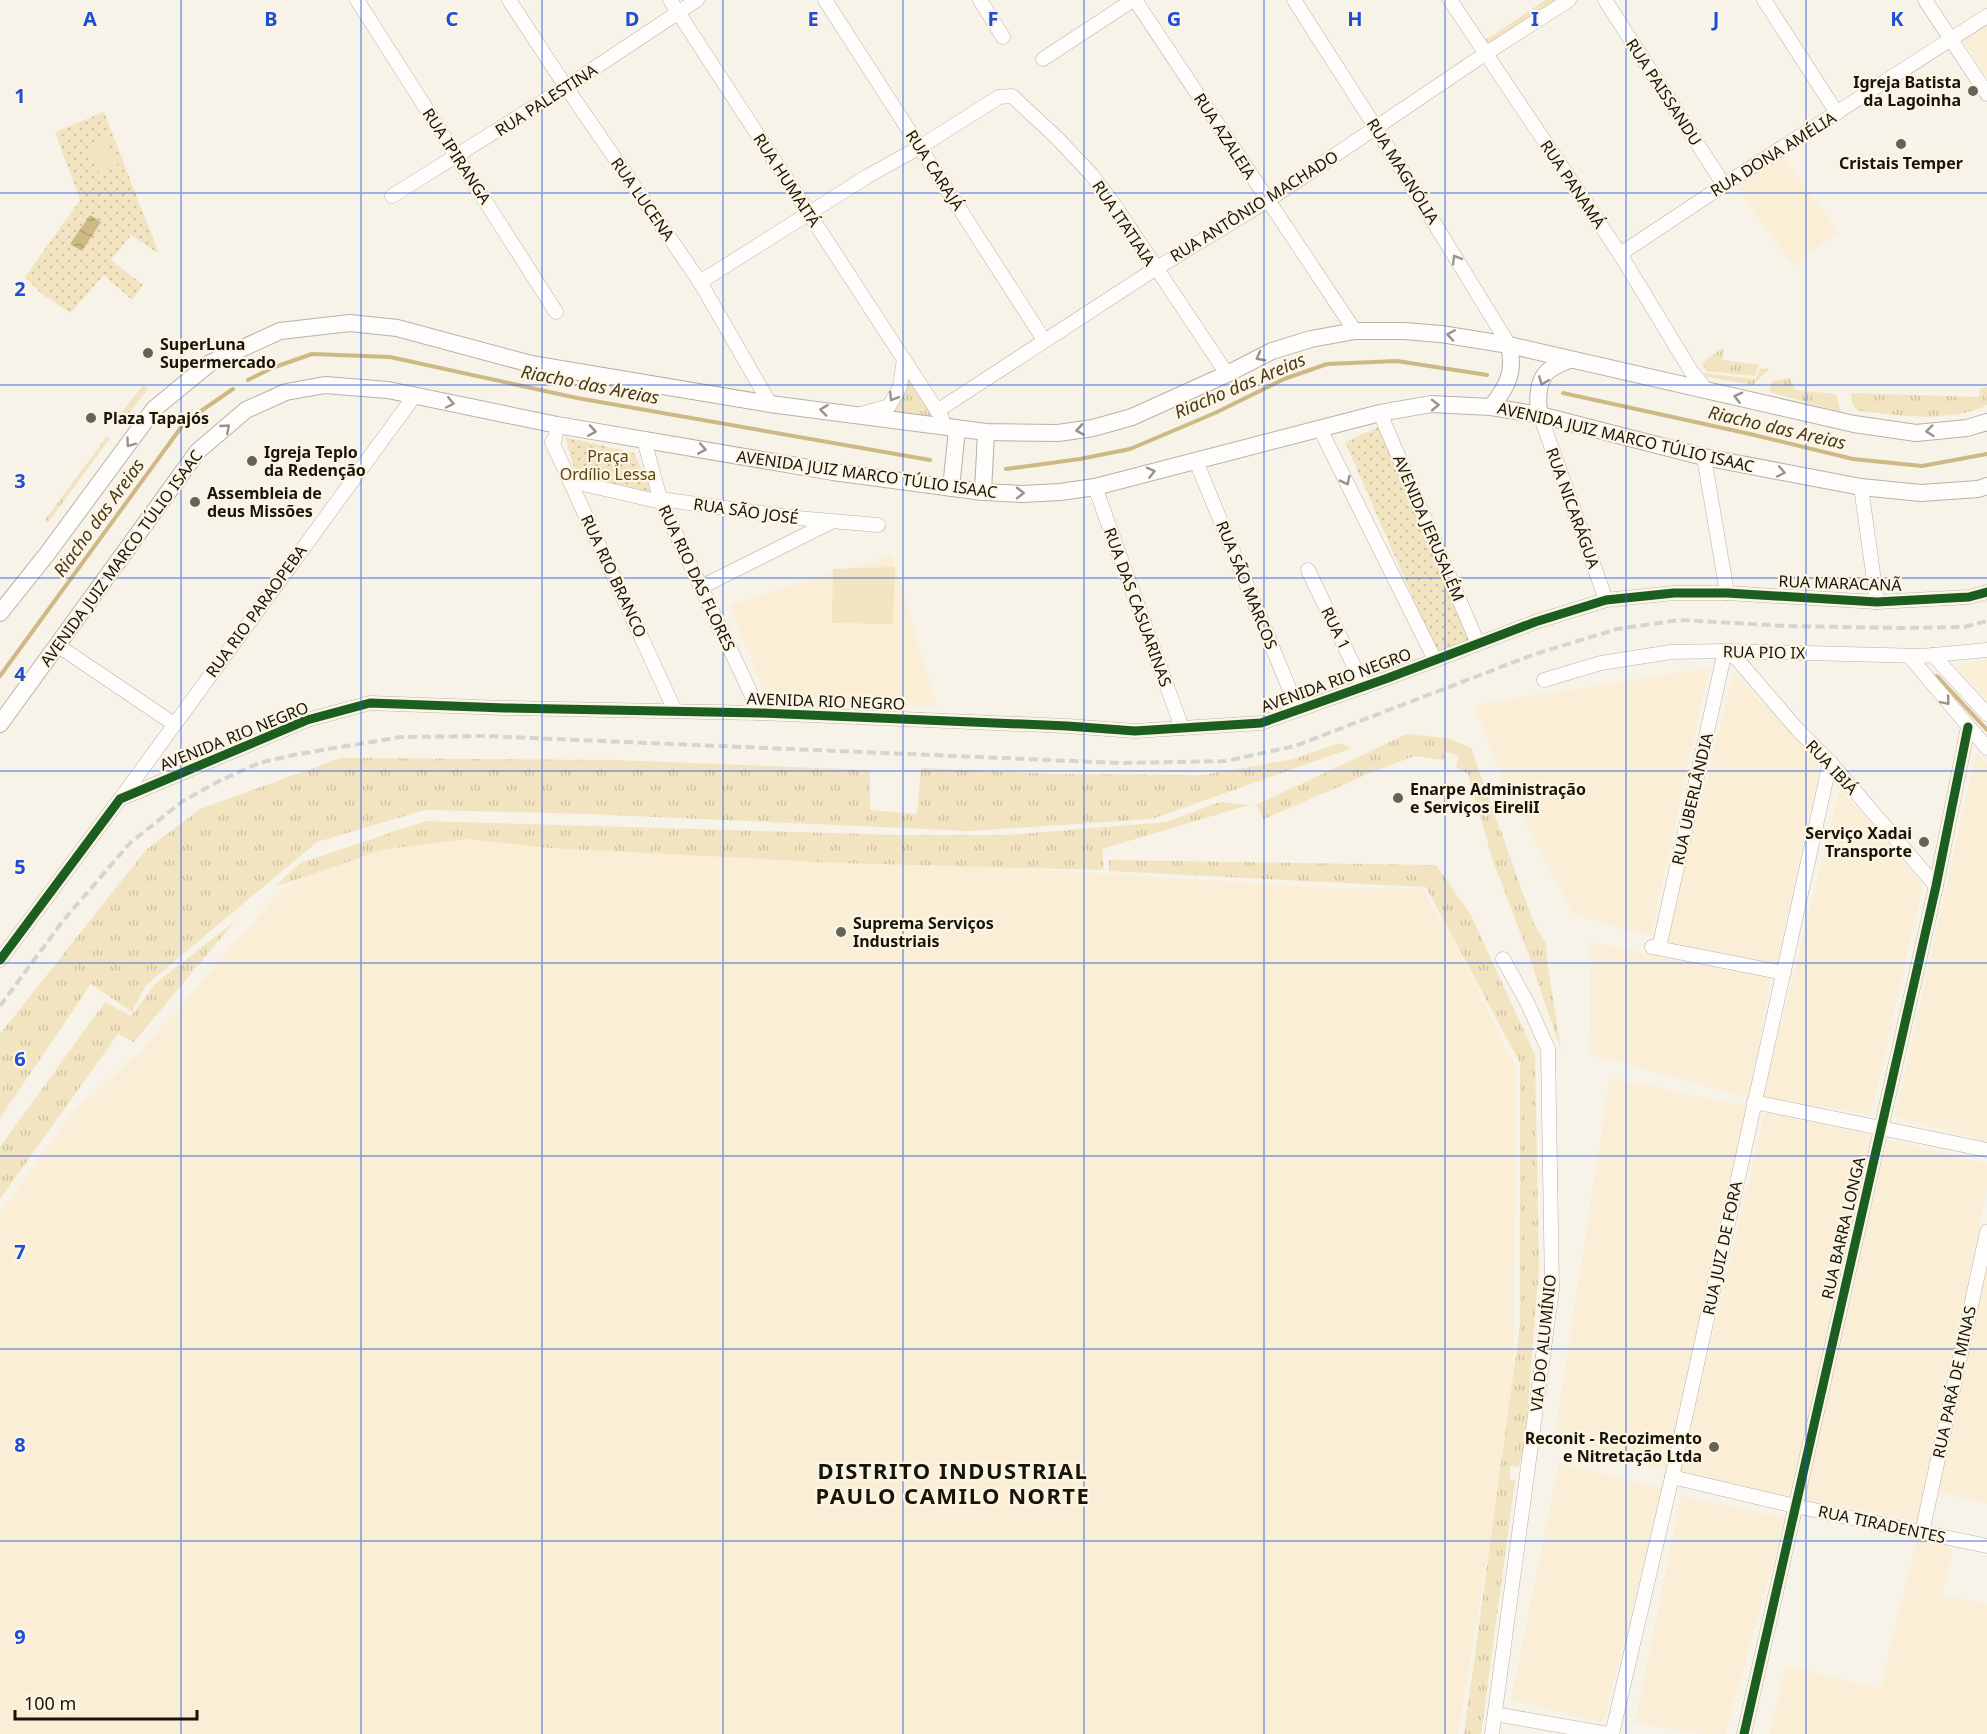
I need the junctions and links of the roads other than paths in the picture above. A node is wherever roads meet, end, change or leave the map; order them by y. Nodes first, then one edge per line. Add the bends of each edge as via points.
1 (357, 0) edge
2 (509, 0) edge
3 (670, 0) edge
4 (697, 0) edge
5 (825, 0) edge
6 (980, 0) edge
7 (1134, 0) edge
8 (1294, 0) edge
9 (1450, 0) edge
10 (1569, 0) edge
11 (1605, 0) edge
12 (1764, 0) edge
13 (1925, 0) edge
14 (678, 13) junction
15 (1987, 16) edge
16 (1003, 38) dead end
17 (1951, 39) junction
18 (1485, 54) junction
19 (1043, 59) dead end
20 (566, 87) junction
21 (1987, 94) edge
22 (1837, 113) junction
23 (1376, 128) junction
24 (920, 147) junction
25 (458, 156) junction
26 (1724, 185) junction
27 (392, 196) dead end
28 (1267, 201) junction
29 (808, 213) junction
30 (1620, 254) junction
31 (1155, 268) junction
32 (700, 282) junction
33 (556, 312) dead end
34 (1355, 331) junction
35 (1044, 340) junction
36 (1509, 345) junction
37 (904, 359) junction
38 (1569, 360) junction
39 (1227, 374) junction
40 (1687, 377) junction
41 (415, 395) junction
42 (770, 404) junction
43 (1491, 407) junction
44 (937, 411) junction
45 (1380, 413) junction
46 (859, 414) junction
47 (1540, 416) junction
48 (1987, 422) edge
49 (952, 429) junction
50 (1320, 429) junction
51 (987, 432) junction
52 (554, 434) junction
53 (645, 440) junction
54 (1704, 457) junction
55 (1196, 461) junction
56 (570, 481) junction
57 (1095, 486) junction
58 (1987, 486) edge
59 (1861, 487) junction
60 (951, 488) junction
61 (983, 492) junction
62 (660, 501) junction
63 (832, 521) junction
64 (878, 525) dead end
65 (1308, 570) dead end
66 (701, 587) junction
67 (1987, 592) edge
68 (1727, 593) junction
69 (1606, 600) junction
70 (1877, 602) junction
71 (0, 613) edge
72 (1478, 644) junction
73 (57, 645) junction
74 (1987, 650) edge
75 (1725, 651) junction
76 (1933, 655) junction
77 (1909, 656) junction
78 (1435, 660) junction
79 (1545, 680) dead end
80 (1364, 687) junction
81 (1298, 710) junction
82 (675, 711) junction
83 (760, 713) junction
84 (1987, 714) edge
85 (0, 724) edge
86 (174, 724) junction
87 (1182, 728) junction
88 (1968, 728) junction
89 (1987, 748) edge
90 (1830, 762) junction
91 (120, 799) junction
92 (1936, 886) junction
93 (1503, 959) dead end
94 (0, 960) edge
95 (1784, 973) junction
96 (1754, 1102) junction
97 (1881, 1128) junction
98 (1987, 1150) edge
99 (1987, 1232) edge
100 (1672, 1477) junction
101 (1795, 1506) junction
102 (1922, 1533) junction
103 (1987, 1546) edge
104 (1495, 1714) junction
105 (1492, 1734) edge
106 (1608, 1734) edge
107 (1612, 1734) edge
108 (1744, 1734) edge

1 - 25 street, RUA IPIRANGA
2 - 20 street, RUA LUCENA
3 - 14 street, RUA HUMAITÁ
4 - 14 street, RUA PALESTINA
5 - 24 street, RUA CARAJÁ
6 - 16 street
7 - 19 street
7 - 28 street, RUA AZALEIA
8 - 23 street, RUA MAGNÓLIA
9 - 18 street, RUA PANAMÁ
10 - 18 street, RUA ANTÔNIO MACHADO
11 - 26 street, RUA PAISSANDU
12 - 22 street
13 - 17 street
14 - 20 street, RUA PALESTINA
14 - 29 street, RUA HUMAITÁ
15 - 17 street, RUA DONA AMÉLIA
17 - 21 street
17 - 22 street, RUA DONA AMÉLIA
18 - 23 street, RUA ANTÔNIO MACHADO
18 - 30 street, RUA PANAMÁ
20 - 25 street, RUA PALESTINA
20 - 32 street, RUA LUCENA
22 - 26 street, RUA DONA AMÉLIA
23 - 28 street, RUA ANTÔNIO MACHADO
36 -> 23 street, RUA MAGNÓLIA
24 - 29 street
24 - 31 street, RUA ITATIAIA via 999,97 1012,96 1091,174
24 - 35 street, RUA CARAJÁ
25 - 27 street, RUA PALESTINA
25 - 33 street, RUA IPIRANGA
26 - 30 street, RUA DONA AMÉLIA
28 - 31 street, RUA ANTÔNIO MACHADO
28 - 34 street, RUA AZALEIA
29 - 32 street
29 - 37 street, RUA HUMAITÁ
30 - 40 street, RUA PANAMÁ
31 - 35 street, RUA ANTÔNIO MACHADO
31 - 39 street, RUA ITATIAIA
32 - 42 street, RUA LUCENA
36 -> 34 main road via 1441,334
34 -> 39 main road via 1272,351
35 - 44 street, RUA ANTÔNIO MACHADO
36 - 38 main road
36 - 43 main road via 1509,375
37 - 44 street, RUA HUMAITÁ
37 -> 46 street via 900,387 889,406
38 - 40 main road
38 -> 47 main road via 1554,366 1541,382
39 -> 51 main road via 1132,417 1093,428 1058,433
48 -> 40 main road via 1916,433 1847,423 1706,389
41 -> 52 main road, AVENIDA JUIZ MARCO TÚLIO ISAAC
73 -> 41 main road, AVENIDA JUIZ MARCO TÚLIO ISAAC via 198,451 246,410 286,392 325,386
41 - 86 street, RUA RIO PARAOPEBA
46 -> 42 main road
42 -> 71 main road via 531,364 397,328 350,323 280,331 210,363 154,409
45 -> 43 main road, AVENIDA JUIZ MARCO TÚLIO ISAAC via 1431,404
43 - 47 main road, AVENIDA JUIZ MARCO TÚLIO ISAAC
44 - 49 street, RUA HUMAITÁ
45 - 50 main road, AVENIDA JUIZ MARCO TÚLIO ISAAC
45 - 72 street, AVENIDA JERUSALÉM
46 - 49 main road
47 - 54 main road, AVENIDA JUIZ MARCO TÚLIO ISAAC
47 - 69 street, RUA NICARÁGUA
49 - 51 main road
49 - 60 main road
50 - 55 main road, AVENIDA JUIZ MARCO TÚLIO ISAAC
50 -> 78 street
51 - 61 main road
52 -> 53 main road, AVENIDA JUIZ MARCO TÚLIO ISAAC
52 - 56 street, RUA RIO BRANCO
53 -> 60 main road, AVENIDA JUIZ MARCO TÚLIO ISAAC
53 - 62 street, RUA RIO DAS FLORES
54 -> 59 main road, AVENIDA JUIZ MARCO TÚLIO ISAAC
54 - 68 street
57 -> 55 main road, AVENIDA JUIZ MARCO TÚLIO ISAAC
55 - 81 street, RUA SÃO MARCOS
56 - 62 street, RUA SÃO JOSÉ
56 - 82 street, RUA RIO BRANCO
61 -> 57 main road, AVENIDA JUIZ MARCO TÚLIO ISAAC via 1060,492
57 - 87 street, RUA DAS CASUARINAS
58 - 59 main road, AVENIDA JUIZ MARCO TÚLIO ISAAC via 1921,493
59 - 70 street
60 - 61 main road, AVENIDA JUIZ MARCO TÚLIO ISAAC
62 - 63 street, RUA SÃO JOSÉ
62 - 66 street, RUA RIO DAS FLORES
63 - 64 street, RUA SÃO JOSÉ
63 - 66 street, RUA SÃO JOSÉ
65 - 80 street, RUA 1
66 - 83 street, RUA RIO DAS FLORES
67 - 70 street, RUA MARACANÃ via 1969,597
68 - 69 street, AVENIDA RIO NEGRO via 1674,593
68 - 70 street, RUA MARACANÃ
69 - 72 street, AVENIDA RIO NEGRO
72 - 78 street, AVENIDA RIO NEGRO
73 - 85 main road, AVENIDA JUIZ MARCO TÚLIO ISAAC
73 - 86 street
74 - 76 street, RUA PIO IX
75 - 77 street, RUA PIO IX
75 - 79 street, RUA PIO IX via 1671,652 1613,661
75 - 90 street, RUA IBIÁ via 1737,659
75 - 95 street, RUA UBERLÂNDIA via 1656,947
76 - 77 street, RUA PIO IX
76 - 84 street
77 -> 88 street
78 - 80 street, AVENIDA RIO NEGRO
80 - 81 street, AVENIDA RIO NEGRO
81 - 87 street, AVENIDA RIO NEGRO via 1261,723
82 - 83 street, AVENIDA RIO NEGRO
82 - 91 street, AVENIDA RIO NEGRO via 370,703 307,720
83 - 87 street, AVENIDA RIO NEGRO via 1135,731
86 - 91 street, RUA RIO PARAOPEBA
88 - 89 street
88 - 92 street, RUA BARRA LONGA
90 - 92 street, RUA IBIÁ
90 - 95 street, RUA JUIZ DE FORA
91 - 94 street
92 - 97 street, RUA BARRA LONGA
93 - 104 street, VIA DO ALUMÍNIO via 1548,1049 1552,1289
95 - 96 street, RUA JUIZ DE FORA
96 - 97 street
96 - 100 street, RUA JUIZ DE FORA
97 - 98 street
97 - 101 street, RUA BARRA LONGA
99 - 102 street, RUA PARÁ DE MINAS
100 - 101 street, RUA TIRADENTES
100 - 107 street, RUA JUIZ DE FORA
101 - 102 street, RUA TIRADENTES
101 - 108 street, RUA BARRA LONGA
102 - 103 street, RUA TIRADENTES
104 - 105 street, VIA DO ALUMÍNIO
104 - 106 street

